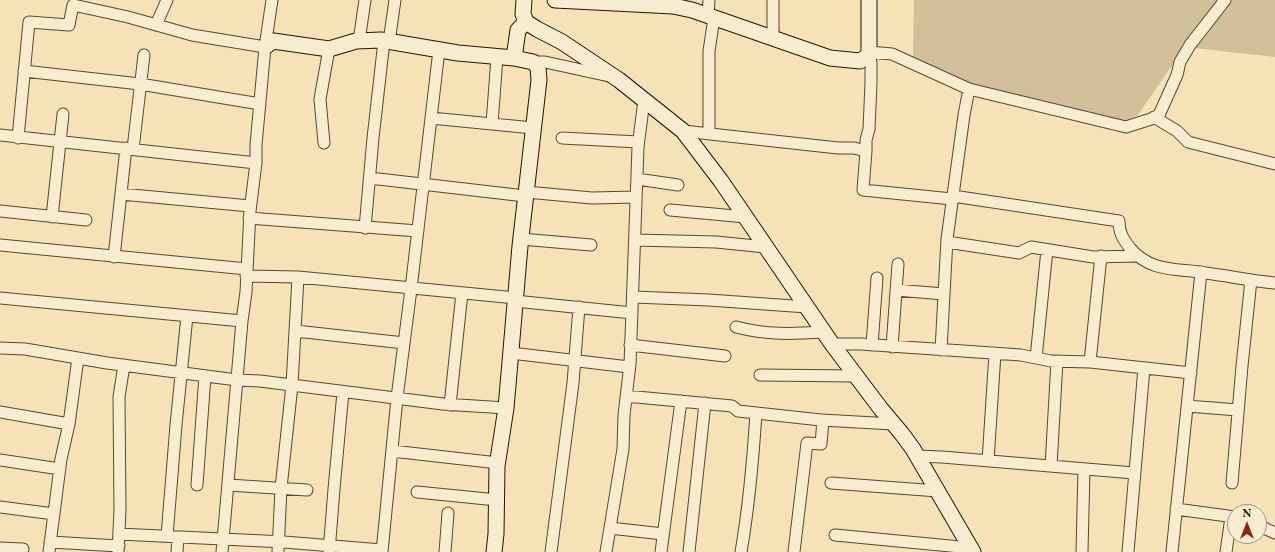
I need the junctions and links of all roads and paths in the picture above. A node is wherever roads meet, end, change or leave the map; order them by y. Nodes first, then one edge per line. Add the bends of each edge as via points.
1 (167, 0) edge
2 (272, 0) edge
3 (364, 0) edge
4 (395, 0) edge
5 (524, 0) edge
6 (555, 0) edge
7 (709, 0) edge
8 (773, 0) edge
9 (869, 0) edge
10 (1225, 0) edge
11 (649, 2) edge
12 (74, 3) edge
13 (711, 17) junction
14 (526, 22) junction
15 (156, 25) junction
16 (773, 38) junction
17 (359, 41) junction
18 (386, 41) junction
19 (266, 47) junction
20 (329, 49) junction
21 (439, 50) junction
22 (869, 53) junction
23 (144, 56) dead end
24 (497, 56) junction
25 (514, 58) junction
26 (533, 62) junction
27 (24, 71) junction
28 (617, 78) junction
29 (140, 84) junction
30 (969, 89) junction
31 (644, 100) junction
32 (260, 104) junction
33 (63, 114) dead end
34 (1154, 117) junction
35 (431, 118) junction
36 (492, 124) junction
37 (533, 128) junction
38 (683, 131) junction
39 (709, 134) junction
40 (0, 135) edge
41 (18, 138) junction
42 (562, 138) dead end
43 (60, 142) junction
44 (638, 142) junction
45 (324, 144) dead end
46 (129, 149) junction
47 (866, 151) junction
48 (256, 163) junction
49 (1275, 164) edge
50 (370, 178) junction
51 (637, 179) junction
52 (423, 183) junction
53 (678, 185) dead end
54 (121, 194) junction
55 (526, 194) junction
56 (636, 197) junction
57 (953, 197) junction
58 (250, 206) junction
59 (670, 210) dead end
60 (0, 211) edge
61 (52, 217) junction
62 (746, 217) junction
63 (249, 218) junction
64 (86, 220) dead end
65 (365, 228) junction
66 (418, 231) junction
67 (521, 240) junction
68 (635, 240) junction
69 (947, 242) junction
70 (0, 245) edge
71 (591, 245) dead end
72 (766, 247) junction
73 (1047, 250) junction
74 (1101, 256) junction
75 (1136, 256) junction
76 (114, 257) junction
77 (898, 264) dead end
78 (246, 272) junction
79 (1201, 272) junction
80 (298, 277) junction
81 (877, 278) dead end
82 (1251, 280) junction
83 (1275, 283) edge
84 (411, 288) junction
85 (896, 290) junction
86 (462, 293) junction
87 (944, 294) junction
88 (632, 297) junction
89 (0, 298) edge
90 (515, 300) junction
91 (807, 307) junction
92 (579, 308) junction
93 (632, 313) junction
94 (187, 316) junction
95 (242, 321) junction
96 (736, 327) dead end
97 (296, 331) junction
98 (828, 338) junction
99 (404, 343) junction
100 (630, 345) junction
101 (872, 345) junction
102 (892, 347) junction
103 (0, 348) edge
104 (941, 350) junction
105 (511, 353) junction
106 (995, 353) junction
107 (725, 356) dead end
108 (78, 358) junction
109 (1036, 358) junction
110 (575, 361) junction
111 (1057, 361) junction
112 (1090, 362) junction
113 (124, 365) junction
114 (629, 367) junction
115 (1144, 368) junction
116 (182, 372) junction
117 (1190, 374) junction
118 (760, 375) dead end
119 (206, 376) junction
120 (856, 376) junction
121 (237, 380) junction
122 (292, 385) junction
123 (343, 392) junction
124 (626, 396) junction
125 (397, 398) junction
126 (681, 401) junction
127 (704, 403) junction
128 (450, 405) junction
129 (1187, 406) junction
130 (506, 408) junction
131 (1238, 410) junction
132 (0, 412) edge
133 (756, 413) junction
134 (823, 420) junction
135 (69, 424) junction
136 (893, 424) junction
137 (392, 450) junction
138 (917, 456) junction
139 (0, 460) edge
140 (988, 461) junction
141 (498, 463) junction
142 (1051, 466) junction
143 (60, 469) junction
144 (1084, 469) junction
145 (1134, 473) junction
146 (831, 483) dead end
147 (1232, 483) dead end
148 (197, 485) dead end
149 (228, 485) junction
150 (282, 488) junction
151 (307, 490) dead end
152 (938, 491) junction
153 (417, 492) dead end
154 (497, 500) junction
155 (0, 507) edge
156 (1176, 509) junction
157 (448, 513) dead end
158 (54, 514) junction
159 (1227, 516) edge
160 (610, 528) junction
161 (119, 534) junction
162 (663, 534) junction
163 (835, 535) dead end
164 (167, 536) junction
165 (178, 537) junction
166 (223, 539) junction
167 (49, 547) edge
168 (71, 547) edge
169 (278, 547) edge
170 (0, 548) edge
171 (23, 549) dead end
172 (118, 549) edge
173 (329, 549) edge
174 (972, 550) edge
175 (382, 551) edge
176 (177, 552) edge
177 (222, 552) edge
178 (446, 552) edge
179 (494, 552) edge
180 (551, 552) edge
181 (606, 552) edge
182 (661, 552) edge
183 (689, 552) edge
184 (741, 552) edge
185 (794, 552) edge
186 (1082, 552) edge
187 (1128, 552) edge
188 (1172, 552) edge

1 - 15 street
2 - 19 street
3 - 17 street
4 - 18 street
5 - 14 street
6 - 11 street
7 - 13 street
8 - 16 street
9 - 22 street
10 - 34 street via 1190,45 1180,62 1177,76 1159,115
11 - 13 street via 692,10
12 - 15 street
12 - 27 street via 69,25 29,22
13 - 16 street
13 - 39 street
14 - 25 street via 518,30
14 - 28 street
15 - 19 street via 192,35
16 - 22 street via 830,58 860,61
17 - 18 street
17 - 20 street
18 - 21 street
18 - 50 street
19 - 20 street via 273,41
19 - 32 street
20 - 45 street via 320,100
21 - 24 street
21 - 35 street
22 - 30 street via 892,54
22 - 47 street via 872,83
23 - 29 street
24 - 25 street
24 - 36 street
25 - 26 street
26 - 28 street via 545,62
26 - 37 street via 539,72
27 - 29 street
27 - 41 street
28 - 31 street
29 - 32 street
29 - 46 street
30 - 34 street via 1126,127
30 - 57 street
31 - 38 street
31 - 44 street
32 - 48 street
33 - 43 street
34 - 49 street via 1177,131 1188,142
35 - 36 street
35 - 52 street
36 - 37 street
37 - 55 street
38 - 39 street
38 - 62 street
39 - 47 street
40 - 41 street
41 - 43 street
42 - 44 street
43 - 46 street
43 - 61 street
44 - 51 street
46 - 48 street
46 - 54 street
47 - 57 street via 863,190
48 - 58 street
50 - 52 street
50 - 65 street
51 - 53 street
51 - 56 street
52 - 55 street
52 - 66 street
54 - 58 street
54 - 76 street
55 - 56 street via 592,198
55 - 67 street
56 - 68 street
57 - 69 street
57 - 75 street via 1119,221 1119,230
58 - 63 street
59 - 62 street
60 - 61 street
61 - 64 street
62 - 72 street
63 - 65 street
63 - 78 street
65 - 66 street
66 - 84 street
67 - 71 street
67 - 90 street
68 - 72 street via 716,242
68 - 88 street
69 - 73 street via 1019,253 1031,247
69 - 87 street
70 - 76 street
72 - 91 street
73 - 74 street
73 - 109 street
74 - 75 street
74 - 112 street
75 - 79 street via 1157,267
76 - 78 street
77 - 85 street
78 - 80 street
78 - 95 street
79 - 82 street
79 - 117 street
80 - 84 street
80 - 97 street
81 - 101 street
82 - 83 street
82 - 131 street
84 - 86 street
84 - 99 street
85 - 87 street
85 - 102 street
86 - 90 street
86 - 128 street
87 - 104 street
88 - 91 street
88 - 93 street
89 - 94 street
90 - 92 street
90 - 105 street
91 - 98 street
92 - 93 street
92 - 110 street
93 - 100 street
94 - 95 street
94 - 116 street
95 - 121 street
96 - 98 street via 755,332
97 - 99 street
97 - 122 street
98 - 101 street
98 - 120 street
99 - 125 street
100 - 107 street
100 - 114 street
101 - 102 street
102 - 104 street
103 - 108 street via 25,349
104 - 106 street
105 - 110 street
105 - 130 street
106 - 109 street
106 - 140 street
108 - 113 street
108 - 135 street
109 - 111 street
110 - 114 street
110 - 180 street
111 - 112 street
111 - 142 street
112 - 115 street
113 - 116 street
113 - 161 street via 119,397
114 - 124 street
115 - 117 street
115 - 145 street
116 - 119 street
116 - 164 street
117 - 129 street
118 - 120 street
119 - 121 street
119 - 148 street
120 - 136 street
121 - 122 street
121 - 149 street
122 - 123 street
122 - 150 street
123 - 125 street
123 - 173 street
124 - 126 street
124 - 160 street via 623,449
125 - 128 street
125 - 137 street
126 - 127 street
126 - 162 street
127 - 133 street via 732,406 738,411
127 - 183 street
128 - 130 street
129 - 131 street
129 - 156 street
130 - 141 street
131 - 147 street
132 - 135 street
133 - 134 street
133 - 184 street via 753,460
134 - 136 street
134 - 185 street via 821,444 807,443
135 - 143 street
136 - 138 street
137 - 141 street
137 - 175 street
138 - 140 street
138 - 152 street
139 - 143 street
140 - 142 street
141 - 154 street
142 - 144 street
143 - 158 street
144 - 145 street
144 - 186 street
145 - 187 street
146 - 152 street
149 - 150 street
149 - 166 street
150 - 151 street
150 - 169 street
152 - 174 street
153 - 154 street
154 - 179 street
155 - 158 street
156 - 159 street
156 - 188 street
157 - 178 street
158 - 167 street
160 - 162 street
160 - 181 street
161 - 164 street
161 - 172 street
162 - 182 street
163 - 174 street
164 - 165 street
165 - 166 street
165 - 176 street
166 - 169 street
166 - 177 street
167 - 168 street
168 - 172 street
169 - 173 street
170 - 171 street
173 - 175 street

